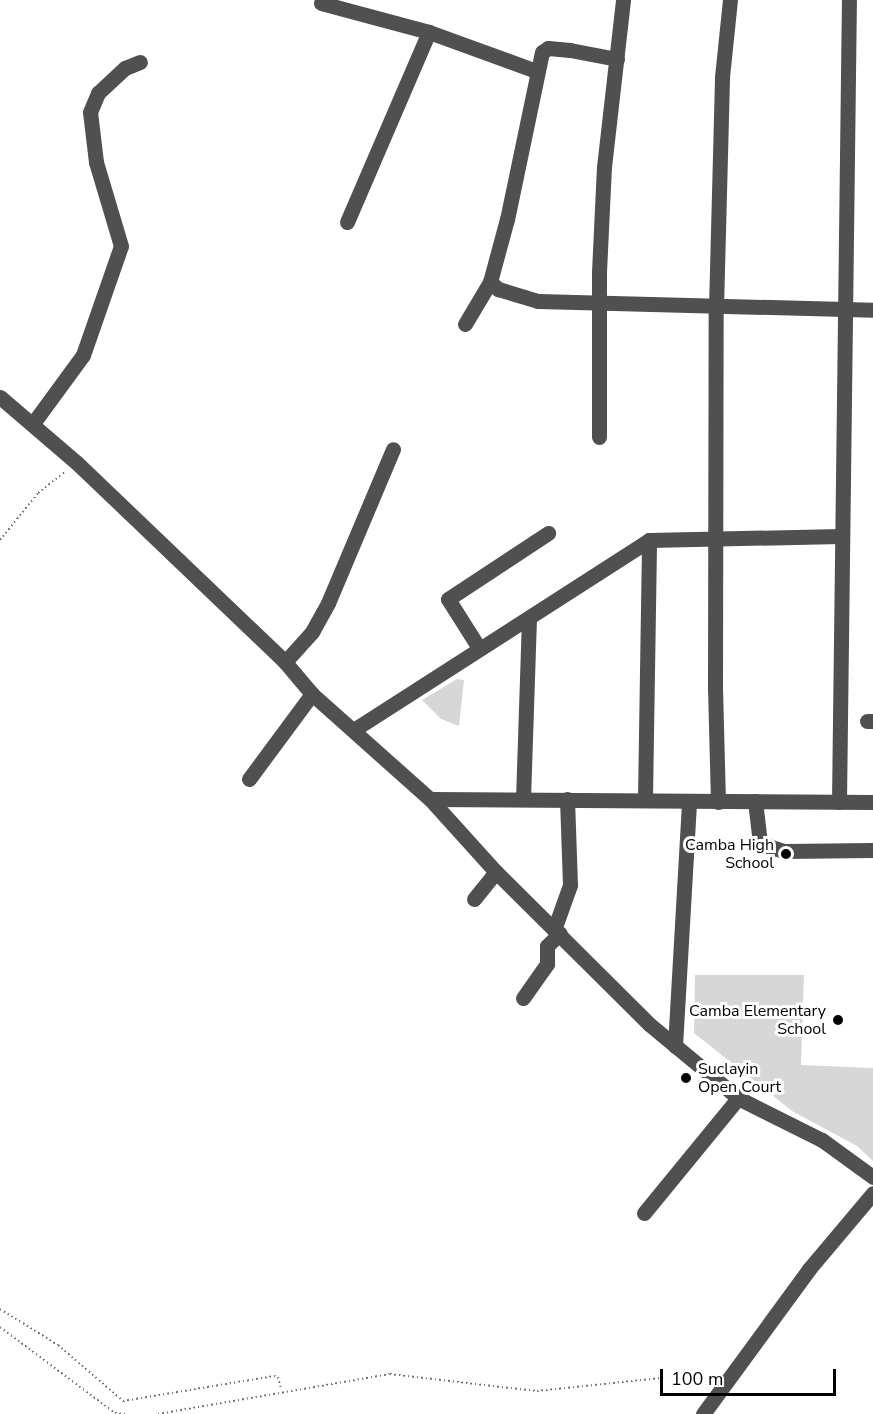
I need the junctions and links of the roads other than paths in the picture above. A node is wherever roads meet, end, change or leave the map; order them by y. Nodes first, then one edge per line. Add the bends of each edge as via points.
1 (623, 0) edge
2 (730, 0) edge
3 (849, 0) edge
4 (321, 3) dead end
5 (429, 32) junction
6 (617, 59) junction
7 (140, 62) dead end
8 (536, 71) junction
9 (347, 222) dead end
10 (490, 282) junction
11 (600, 306) junction
12 (716, 308) junction
13 (843, 310) junction
14 (873, 310) edge
15 (465, 324) dead end
16 (0, 397) edge
17 (34, 422) junction
18 (599, 436) dead end
19 (393, 449) dead end
20 (548, 533) dead end
21 (841, 536) junction
22 (718, 539) junction
23 (649, 540) junction
24 (529, 620) junction
25 (479, 648) junction
26 (285, 662) junction
27 (312, 694) junction
28 (355, 729) junction
29 (249, 779) dead end
30 (523, 799) junction
31 (567, 799) junction
32 (645, 799) junction
33 (430, 800) junction
34 (689, 801) junction
35 (755, 801) junction
36 (718, 802) junction
37 (839, 802) junction
38 (873, 802) edge
39 (873, 850) edge
40 (496, 872) junction
41 (474, 899) dead end
42 (557, 930) junction
43 (523, 998) dead end
44 (675, 1046) junction
45 (738, 1098) junction
46 (873, 1177) edge
47 (873, 1192) edge
48 (644, 1213) dead end
49 (703, 1414) edge

1 - 6 street
2 - 12 street via 722,77
3 - 13 street
4 - 5 street
5 - 8 street
5 - 9 street
6 - 8 street via 548,48 542,52
6 - 11 street via 604,167
7 - 17 street via 125,68 98,93 90,112 96,162 121,246 83,355
8 - 10 street via 507,219
10 - 11 street via 498,289 538,301
10 - 15 street
11 - 12 street
11 - 18 street
12 - 13 street
12 - 22 street
13 - 14 street
13 - 21 street
16 - 17 street
17 - 26 street
19 - 26 street via 328,603 312,632
20 - 25 street via 448,600
21 - 22 street
21 - 37 street
22 - 23 street
22 - 36 street via 714,637
23 - 24 street
23 - 32 street
24 - 25 street
24 - 30 street
25 - 28 street
26 - 27 street
27 - 28 street
27 - 29 street
28 - 33 street
30 - 31 street
30 - 33 street
31 - 32 street
31 - 42 street via 570,885
32 - 34 street
33 - 40 street
34 - 36 street
34 - 44 street
35 - 36 street
35 - 37 street
35 - 39 street via 760,843 783,851
37 - 38 street
40 - 41 street
40 - 42 street
42 - 43 street via 547,946 547,964
42 - 44 street
44 - 45 street
45 - 46 street via 822,1140
45 - 48 street
47 - 49 street

